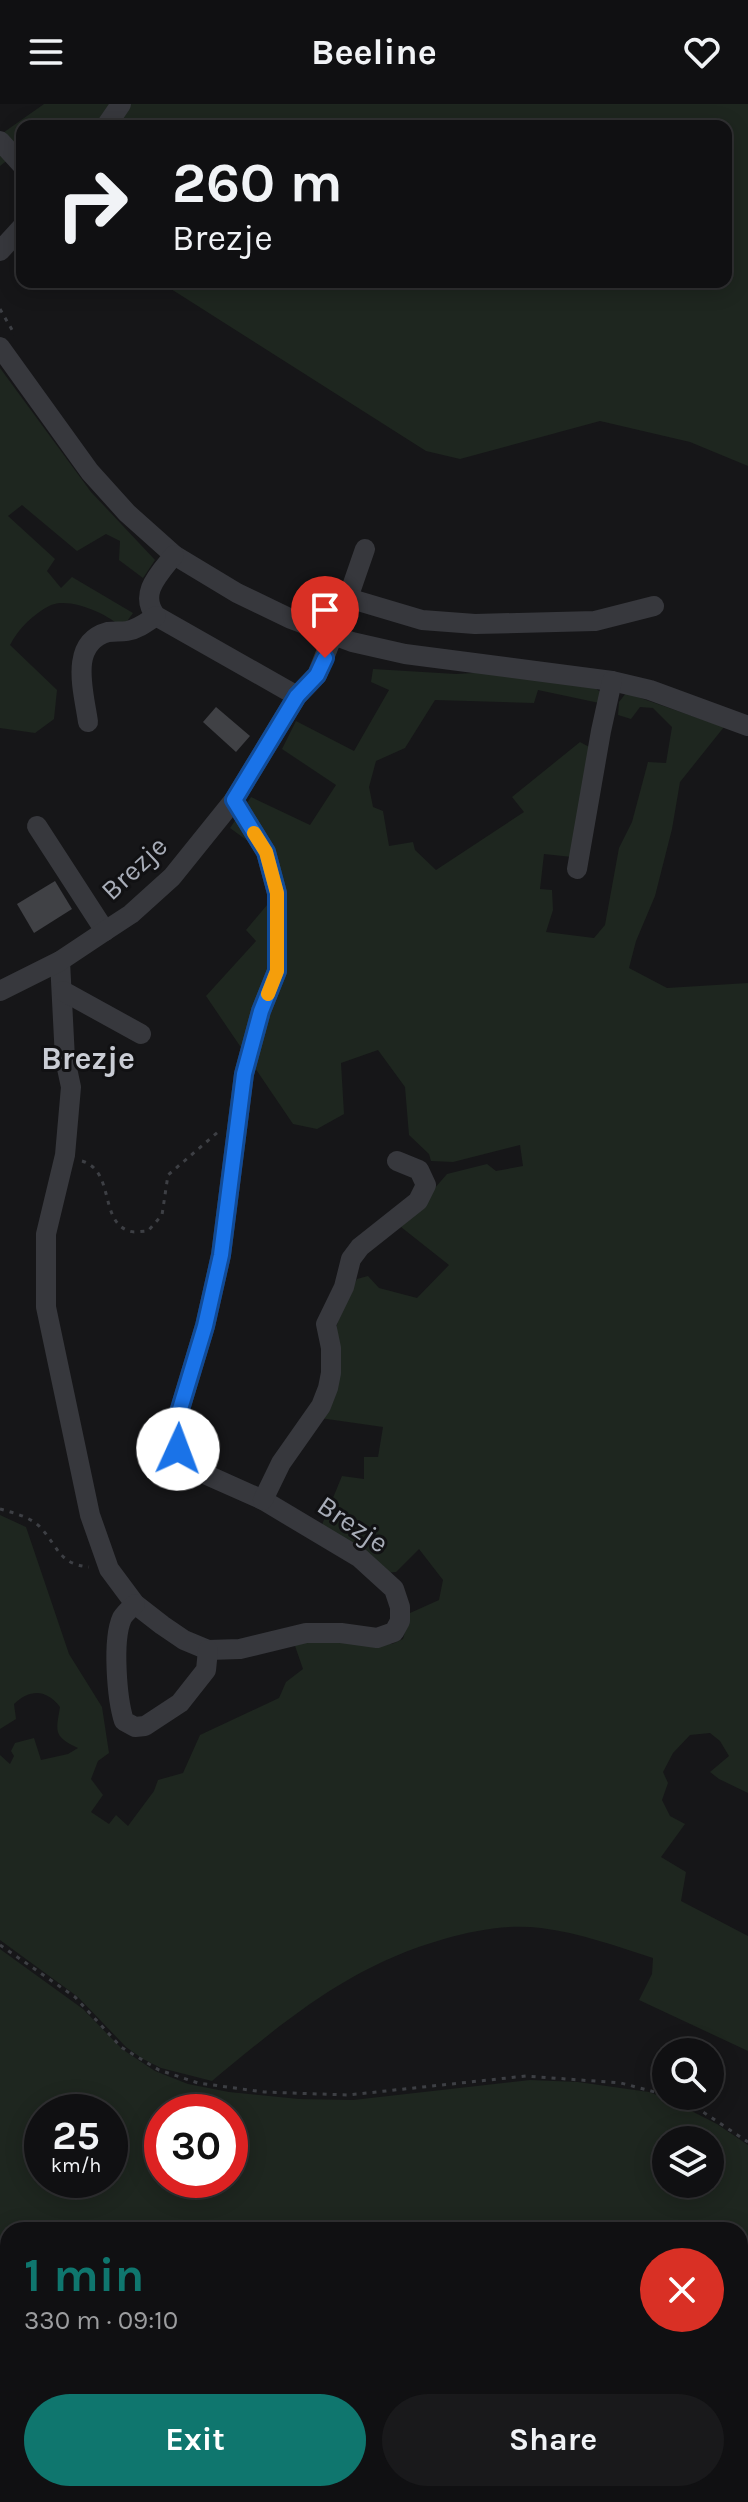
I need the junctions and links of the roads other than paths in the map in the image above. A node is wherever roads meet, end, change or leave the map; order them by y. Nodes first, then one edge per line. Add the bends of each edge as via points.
1 (0, 141) edge
2 (16, 158) edge
3 (16, 234) edge
4 (0, 251) edge
5 (8, 342) edge
6 (365, 549) dead end
7 (174, 555) junction
8 (348, 598) junction
9 (654, 606) dead end
10 (156, 616) junction
11 (332, 636) junction
12 (612, 681) junction
13 (297, 696) junction
14 (88, 722) dead end
15 (748, 726) edge
16 (234, 800) junction
17 (37, 826) dead end
18 (577, 869) dead end
19 (105, 931) junction
20 (60, 961) junction
21 (0, 991) edge
22 (63, 991) junction
23 (141, 1034) dead end
24 (397, 1161) dead end
25 (263, 1500) junction
26 (135, 1604) junction
27 (208, 1650) junction

1 - 2 street
3 - 4 street
5 - 7 street via 90,472
6 - 8 street, Brezje
7 - 10 street via 147,596
7 - 11 street via 237,593
8 - 9 street via 422,620 475,624 595,621
8 - 11 street, Brezje
10 - 13 street
10 - 14 street via 137,628 97,636 86,646 81,663
11 - 12 street via 405,654
11 - 13 street, Brezje via 317,675
12 - 15 street
12 - 18 street
13 - 16 street, Brezje
16 - 19 street, Brezje via 172,877
16 - 25 street, Brezje via 266,852 277,893 277,971 244,1074 221,1255 174,1429 189,1467
17 - 19 street
19 - 20 street, Brezje
20 - 21 street, Brezje
20 - 22 street
22 - 23 street
22 - 26 street via 71,1087 65,1155 46,1234 46,1307 90,1515 109,1569
24 - 25 street via 419,1170 426,1185 418,1201 351,1259 326,1324 331,1348 328,1388
25 - 27 street, Brezje via 360,1558 394,1589 400,1621 394,1632 377,1638 306,1633 240,1649
26 - 27 street via 184,1640
26 - 27 street via 122,1618 118,1641 124,1721 145,1726 180,1703 206,1670

